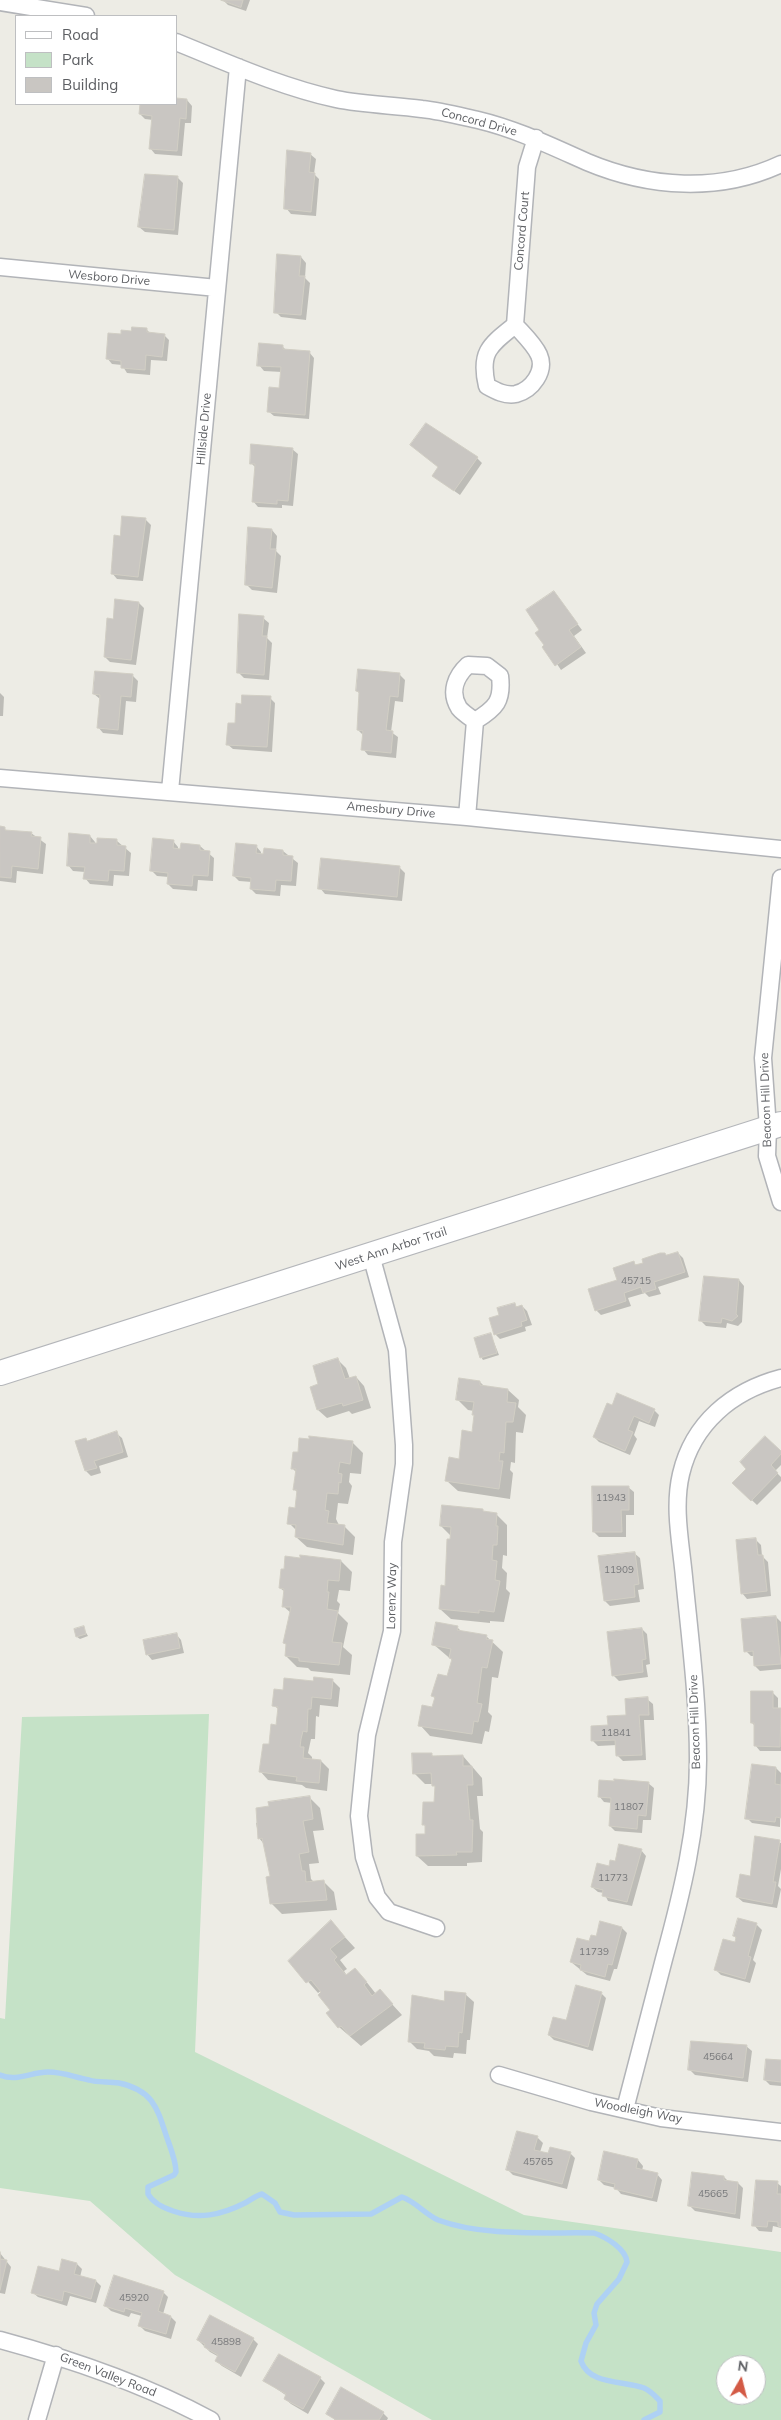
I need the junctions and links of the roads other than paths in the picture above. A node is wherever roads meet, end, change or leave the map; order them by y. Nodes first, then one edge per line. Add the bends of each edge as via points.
1 (0, 2) edge
2 (80, 15) edge
3 (178, 43) edge
4 (238, 67) junction
5 (536, 138) junction
6 (781, 164) edge
7 (0, 267) edge
8 (217, 288) junction
9 (515, 325) dead end
10 (475, 721) dead end
11 (0, 778) edge
12 (170, 791) junction
13 (467, 817) junction
14 (781, 849) edge
15 (781, 878) edge
16 (775, 1126) edge
17 (781, 1202) edge
18 (371, 1255) junction
19 (0, 1373) edge
20 (781, 1378) edge
21 (436, 1928) dead end
22 (499, 2075) dead end
23 (625, 2109) junction
24 (781, 2132) edge
25 (0, 2340) edge
26 (56, 2355) junction
27 (37, 2420) edge
28 (212, 2420) edge

1 - 2 street
3 - 4 street, Concord Drive
4 - 5 street, Concord Drive via 336,99 452,114
4 - 8 street, Hillside Drive
5 - 6 street, Concord Drive via 612,171 675,184 737,180
5 - 9 street, Concord Court via 527,167
7 - 8 street, Wesboro Drive
8 - 12 street, Hillside Drive
10 - 13 street
11 - 12 street, Amesbury Drive
12 - 13 street, Amesbury Drive
13 - 14 street, Amesbury Drive
15 - 16 street, Beacon Hill Drive via 763,1058
16 - 17 street, Beacon Hill Drive via 767,1156
16 - 18 street, West Ann Arbor Trail
18 - 19 street, West Ann Arbor Trail
18 - 21 street, Lorenz Way via 396,1350 404,1464 393,1542 392,1631 367,1735 360,1788 361,1836 364,1857 377,1897 384,1907
20 - 23 street, Beacon Hill Drive via 746,1390 717,1410 694,1440 681,1474 678,1512 698,1726 696,1808 680,1898
22 - 23 street, Woodleigh Way
23 - 24 street, Woodleigh Way via 661,2118
25 - 26 street, Green Valley Road
26 - 27 street
26 - 28 street, Green Valley Road via 116,2375

